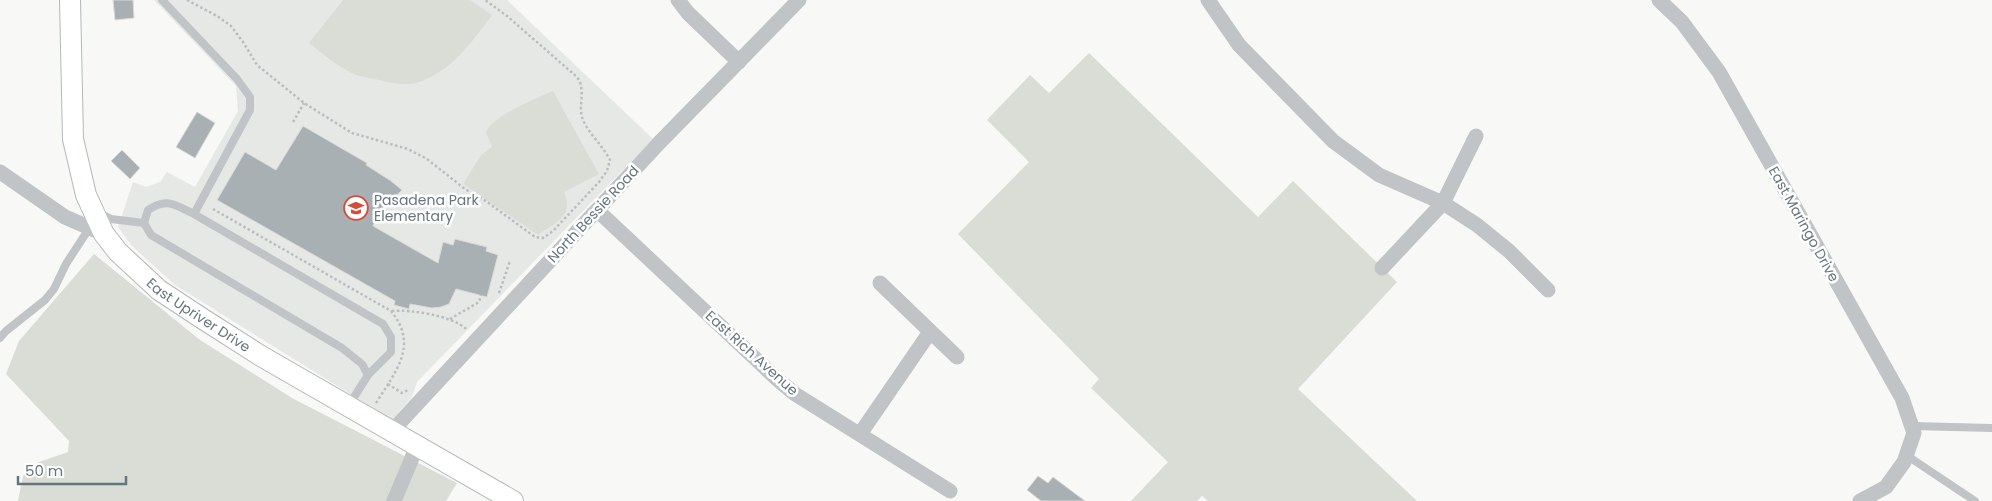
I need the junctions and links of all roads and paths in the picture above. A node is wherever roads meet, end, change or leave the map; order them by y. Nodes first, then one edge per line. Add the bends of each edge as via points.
1 (70, 0) edge
2 (162, 0) edge
3 (188, 0) edge
4 (485, 0) edge
5 (678, 0) edge
6 (799, 0) edge
7 (1208, 0) edge
8 (1659, 0) edge
9 (739, 62) junction
10 (304, 103) junction
11 (293, 122) dead end
12 (1476, 136) dead end
13 (0, 172) edge
14 (1443, 203) junction
15 (597, 210) junction
16 (194, 214) junction
17 (95, 223) junction
18 (144, 223) junction
19 (510, 261) dead end
20 (1382, 268) dead end
21 (880, 283) dead end
22 (1548, 290) dead end
23 (481, 295) dead end
24 (496, 298) dead end
25 (391, 311) dead end
26 (450, 319) junction
27 (472, 323) dead end
28 (930, 332) junction
29 (0, 338) edge
30 (957, 357) dead end
31 (368, 375) junction
32 (388, 384) dead end
33 (408, 390) dead end
34 (348, 406) junction
35 (1912, 426) junction
36 (1992, 428) edge
37 (392, 431) junction
38 (860, 434) junction
39 (417, 446) junction
40 (1905, 459) junction
41 (950, 491) dead end
42 (394, 501) edge
43 (513, 501) edge
44 (1860, 501) edge
45 (1975, 501) edge

1 - 17 main road, East Upriver Drive via 73,139
2 - 16 lane via 250,97 250,110
3 - 10 path via 231,26 257,65
4 - 10 path via 577,77 582,84 583,119 610,160 599,182 543,238 535,237 414,152 352,133
5 - 9 street
6 - 9 street, North Bessie Road
7 - 14 street via 1239,45 1334,141 1379,175
8 - 35 street, East Maringo Drive via 1682,22 1718,72 1902,398
9 - 15 street, North Bessie Road
10 - 11 path
12 - 14 street
13 - 17 street via 66,217
14 - 20 street
14 - 22 street via 1509,251
15 - 37 street, North Bessie Road
15 - 38 street, East Rich Avenue via 777,379 795,394
16 - 18 lane via 170,203 158,203 148,210
16 - 31 lane via 383,324 391,337 391,352
17 - 18 lane via 111,219
17 - 29 lane via 45,300
17 - 34 main road, East Upriver Drive via 118,252 159,290 261,356
18 - 31 lane via 151,235 164,245 342,348 362,364
19 - 24 path
21 - 28 street
23 - 26 path via 479,302
25 - 26 path via 404,310
26 - 27 path via 466,329
28 - 30 street
28 - 38 street
31 - 34 lane
32 - 33 path via 402,392
34 - 37 main road, East Upriver Drive
35 - 36 lane
35 - 40 street, East Maringo Drive via 1914,432
37 - 39 main road, East Upriver Drive
38 - 41 street, East Rich Avenue
39 - 42 street
39 - 43 main road, East Upriver Drive
40 - 44 street, East Maringo Drive via 1886,487
40 - 45 lane

